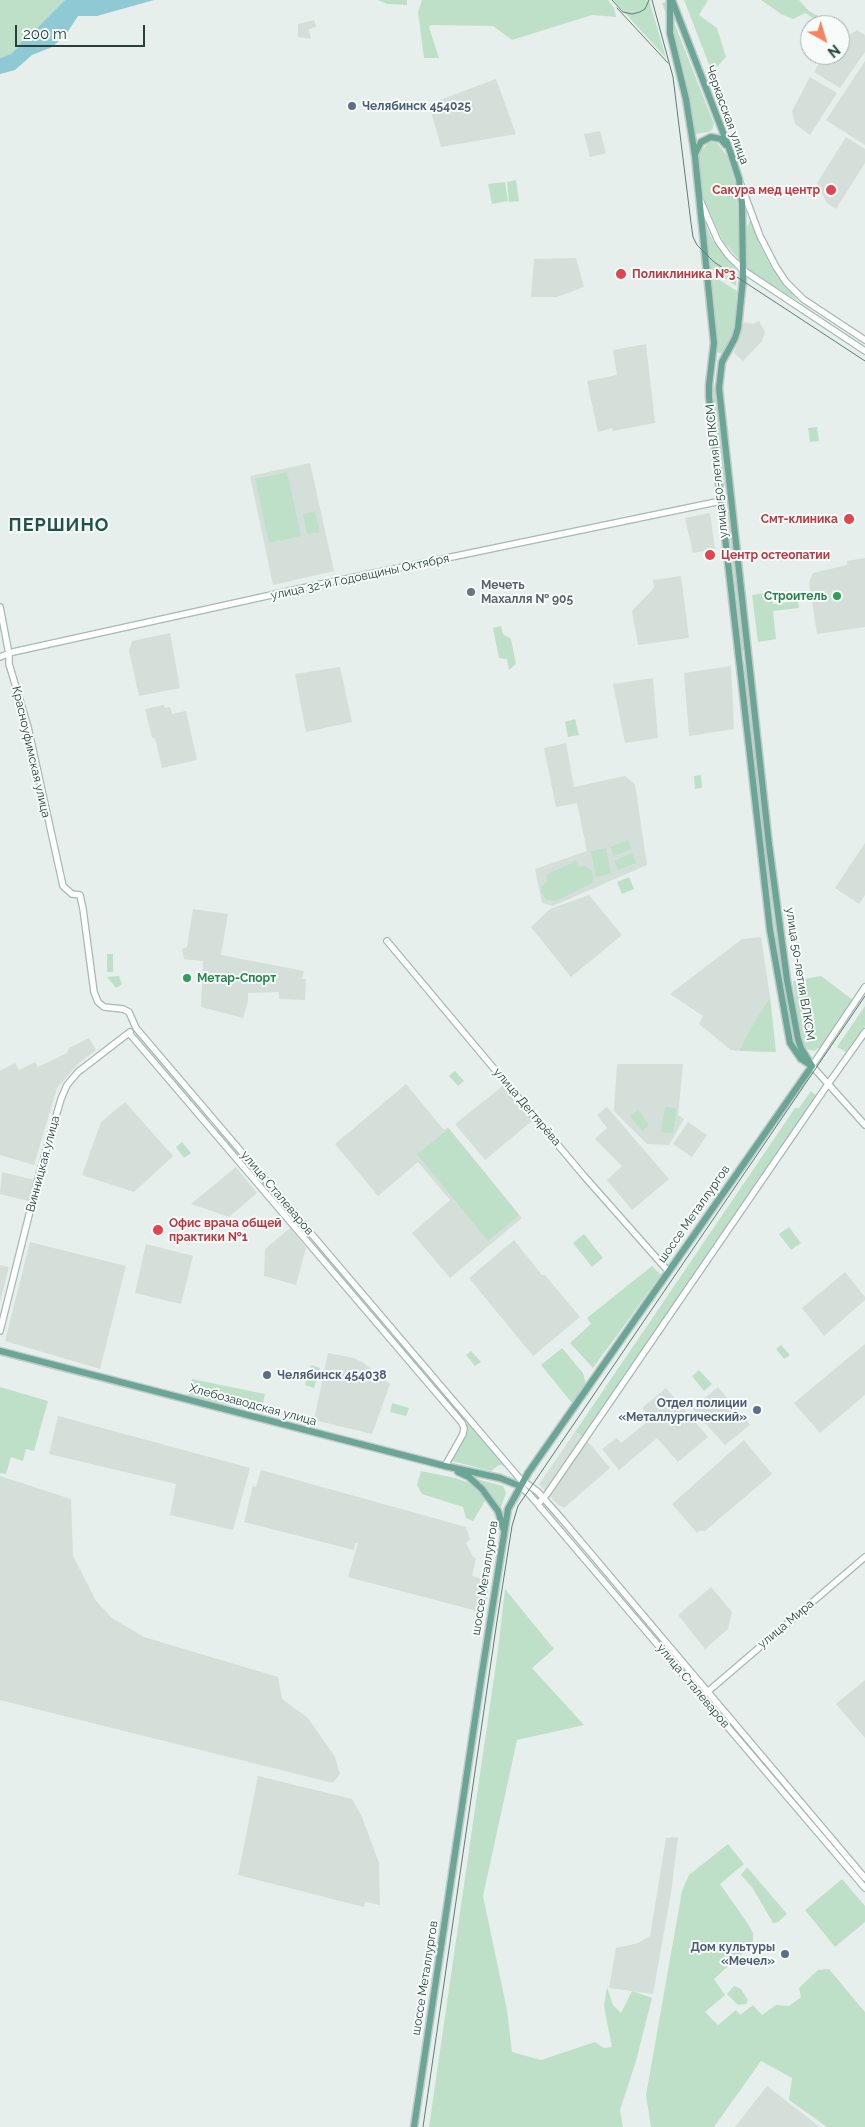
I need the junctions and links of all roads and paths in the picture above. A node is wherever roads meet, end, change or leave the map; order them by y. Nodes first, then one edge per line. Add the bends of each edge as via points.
1 (671, 0) edge
2 (729, 148) junction
3 (695, 156) junction
4 (739, 179) junction
5 (698, 190) junction
6 (743, 270) junction
7 (865, 340) edge
8 (865, 351) edge
9 (732, 500) junction
10 (721, 501) junction
11 (0, 607) edge
12 (9, 654) junction
13 (0, 657) edge
14 (80, 895) joint
15 (387, 941) dead end
16 (865, 987) edge
17 (136, 1028) junction
18 (865, 1032) edge
19 (129, 1033) junction
20 (812, 1066) junction
21 (829, 1082) junction
22 (216, 1122) junction
23 (865, 1125) edge
24 (210, 1127) junction
25 (668, 1272) junction
26 (0, 1331) edge
27 (0, 1351) edge
28 (470, 1420) junction
29 (462, 1423) junction
30 (447, 1467) junction
31 (521, 1482) junction
32 (544, 1499) junction
33 (538, 1504) junction
34 (504, 1531) junction
35 (865, 1557) edge
36 (597, 1561) junction
37 (591, 1566) junction
38 (708, 1691) junction
39 (702, 1696) junction
40 (850, 1865) junction
41 (865, 1878) edge
42 (865, 1888) edge
43 (414, 2127) edge

1 - 2 main road, Черкасская улица
1 - 3 main road via 670,33 683,83
2 - 3 main road via 721,139 711,137 701,142
2 - 4 main road, Черкасская улица
3 - 5 main road
4 - 6 main road, улица 50-летия ВЛКСМ
4 - 7 street, Черкасская улица via 760,236 786,282 803,298
5 - 6 street via 718,240
5 - 10 main road, улица 50-летия ВЛКСМ via 714,343 708,385
6 - 8 street
6 - 9 main road, улица 50-летия ВЛКСМ via 736,338 722,362 719,388
9 - 10 main road
9 - 20 main road, улица 50-летия ВЛКСМ via 787,980 798,1039
10 - 12 street, улица 32-й Годовщины Октября via 312,586
10 - 20 main road, улица 50-летия ВЛКСМ via 770,930 790,1043 801,1059
11 - 12 street, Красноуфимская улица
12 - 13 street, улица 32-й Годовщины Октября
12 - 14 street, Красноуфимская улица via 63,886 72,894
14 - 17 street, улица Сталеваров via 98,1002 104,1007 126,1010
15 - 25 street, улица Дегтярёва
16 - 20 street, шоссе Металлургов
17 - 19 street, Винницкая улица
17 - 22 street, улица Сталеваров
18 - 21 street
19 - 24 street, улица Сталеваров
19 - 26 street, Винницкая улица via 78,1072 61,1099
20 - 21 street
20 - 25 main road, шоссе Металлургов
21 - 23 street
21 - 32 street
22 - 24 street
22 - 28 street, улица Сталеваров
24 - 29 street, улица Сталеваров
25 - 31 main road, шоссе Металлургов
27 - 30 main road, Хлебозаводская улица
28 - 29 street
28 - 31 street, улица Сталеваров
29 - 30 street via 463,1434
30 - 31 main road, Хлебозаводская улица
30 - 34 main road via 469,1477 482,1489 498,1511
31 - 32 street, улица Сталеваров
31 - 33 street, улица Сталеваров
31 - 34 main road, шоссе Металлургов via 508,1509
32 - 33 street
32 - 36 street, улица Сталеваров
33 - 37 street, улица Сталеваров
34 - 43 main road, шоссе Металлургов
35 - 38 street, улица Мира
36 - 37 street
36 - 38 street, улица Сталеваров
37 - 39 street, улица Сталеваров
38 - 39 street, улица Мира
38 - 40 street, улица Сталеваров
39 - 40 street, улица Сталеваров
40 - 41 street, улица Сталеваров
40 - 42 street, улица Сталеваров

